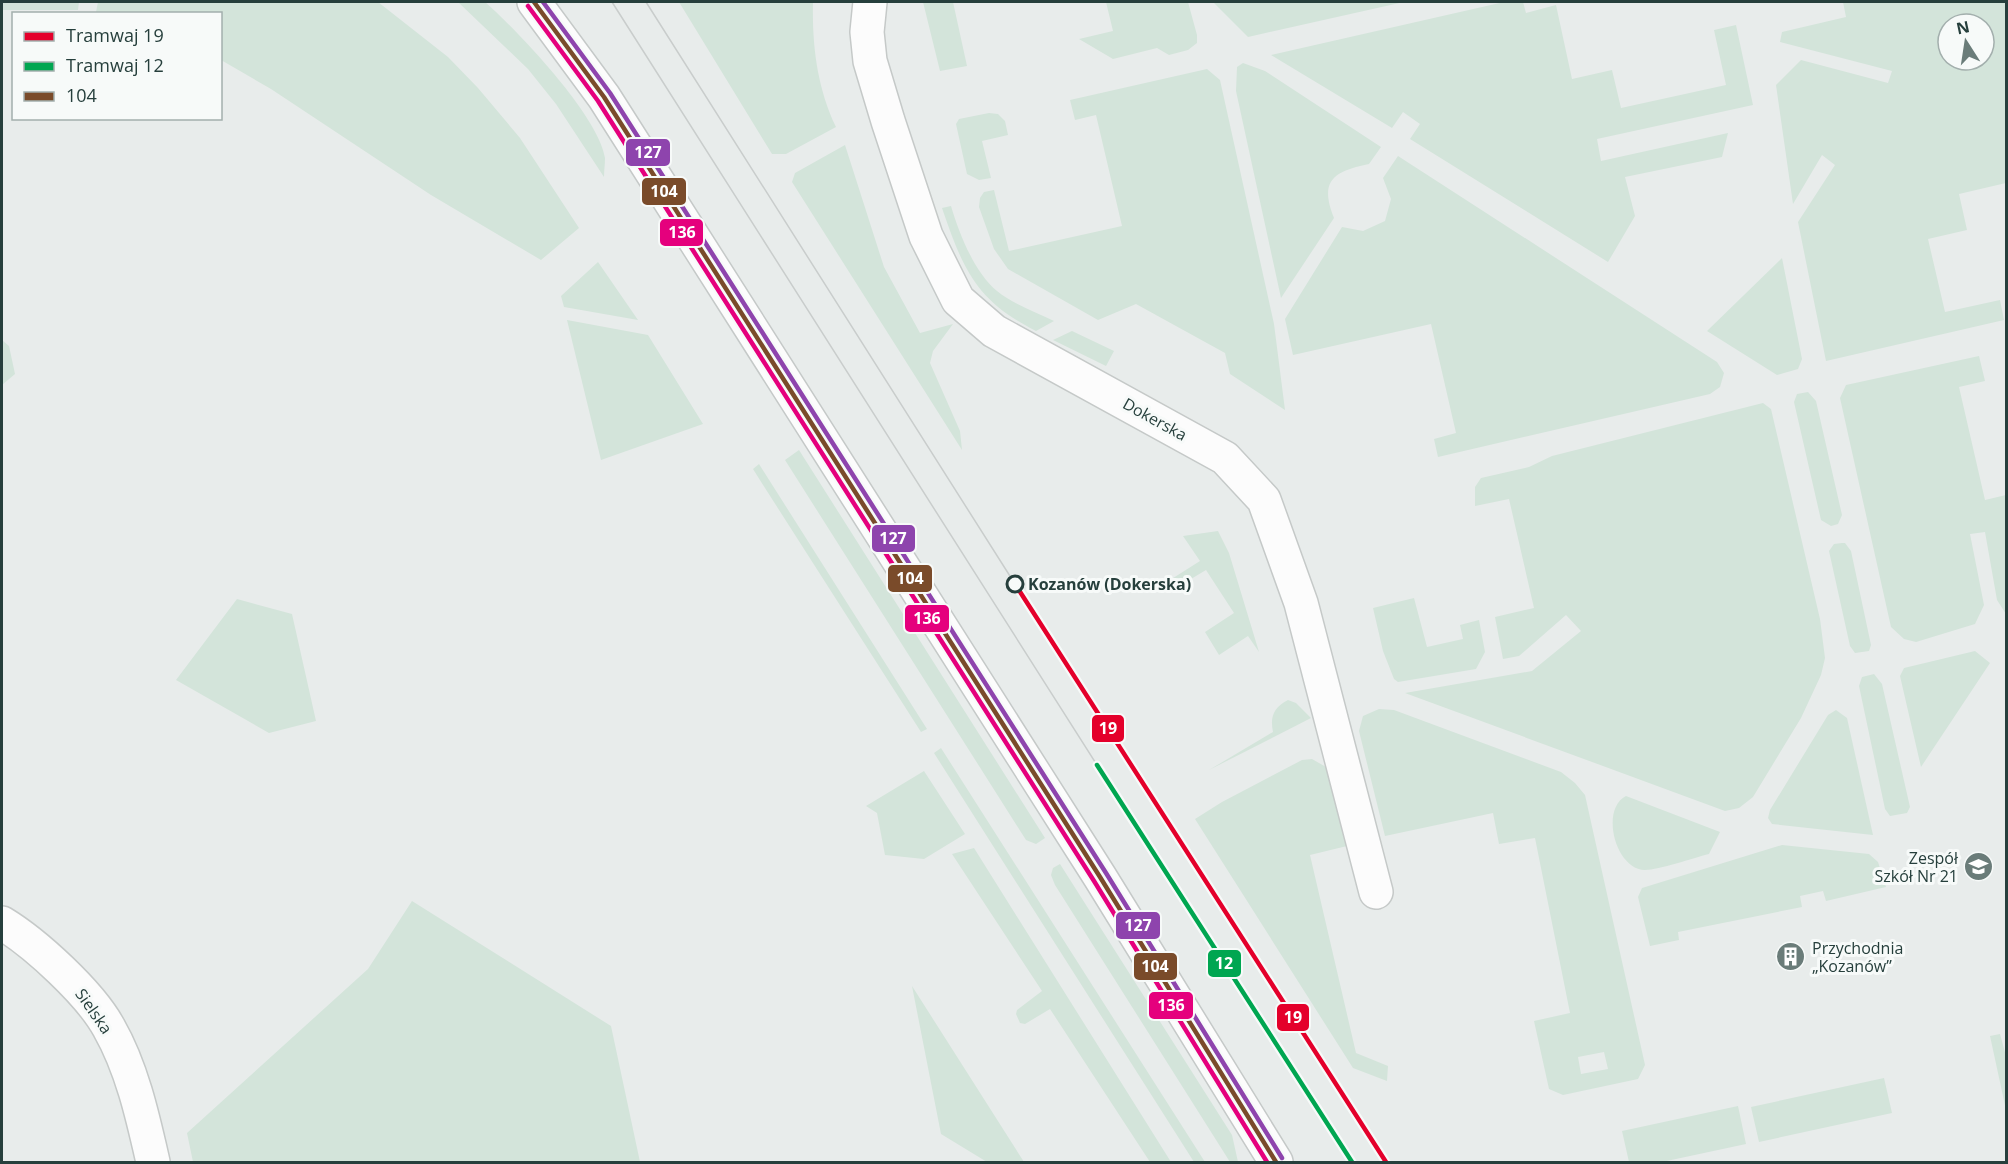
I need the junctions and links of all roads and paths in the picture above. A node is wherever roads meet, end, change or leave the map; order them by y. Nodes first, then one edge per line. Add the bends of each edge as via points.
1 (534, 2) edge
2 (870, 2) edge
3 (1376, 892) dead end
4 (2, 923) edge
5 (153, 1162) edge
6 (1276, 1162) edge

1 - 6 street via 610,106
2 - 3 street, Dokerska via 870,61 926,236 958,300 994,331 1225,458 1264,500 1301,603
4 - 5 street, Sielska via 74,982 109,1027 141,1113

